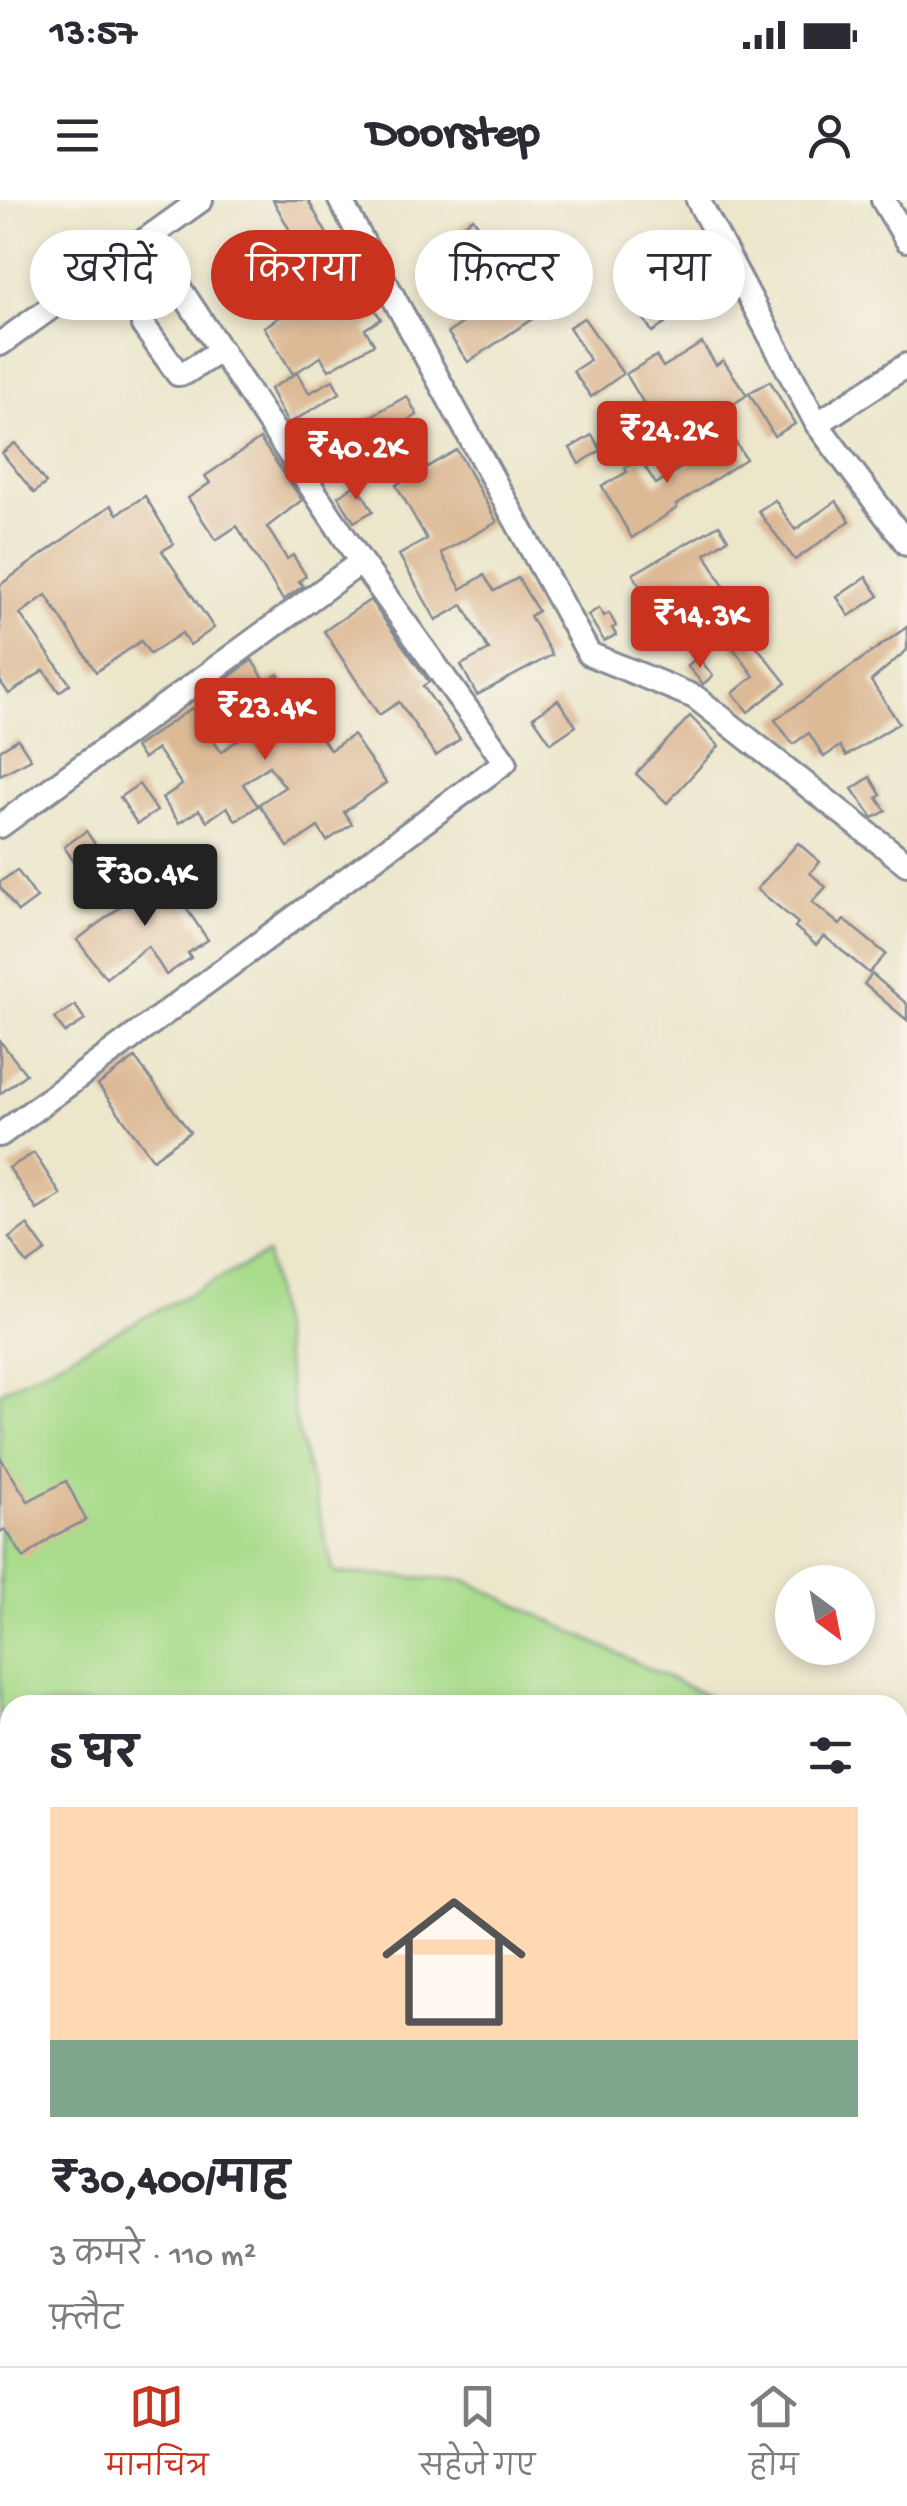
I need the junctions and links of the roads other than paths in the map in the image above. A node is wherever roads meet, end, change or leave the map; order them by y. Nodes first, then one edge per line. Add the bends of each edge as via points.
1 (201, 200) edge
2 (340, 200) edge
3 (698, 200) edge
4 (884, 200) edge
5 (159, 230) edge
6 (907, 240) edge
7 (191, 305) edge
8 (34, 320) edge
9 (143, 325) dead end
10 (0, 344) edge
11 (221, 350) junction
12 (907, 365) edge
13 (817, 424) junction
14 (907, 544) edge
15 (361, 562) junction
16 (0, 826) edge
17 (907, 864) edge
18 (0, 1134) edge

1 - 5 street
2 - 17 street via 589,654 695,697
3 - 13 street
4 - 6 street
7 - 11 street
8 - 10 street
9 - 11 street via 178,374
11 - 15 street
12 - 13 street
13 - 14 street
15 - 16 street
15 - 18 street via 504,762

